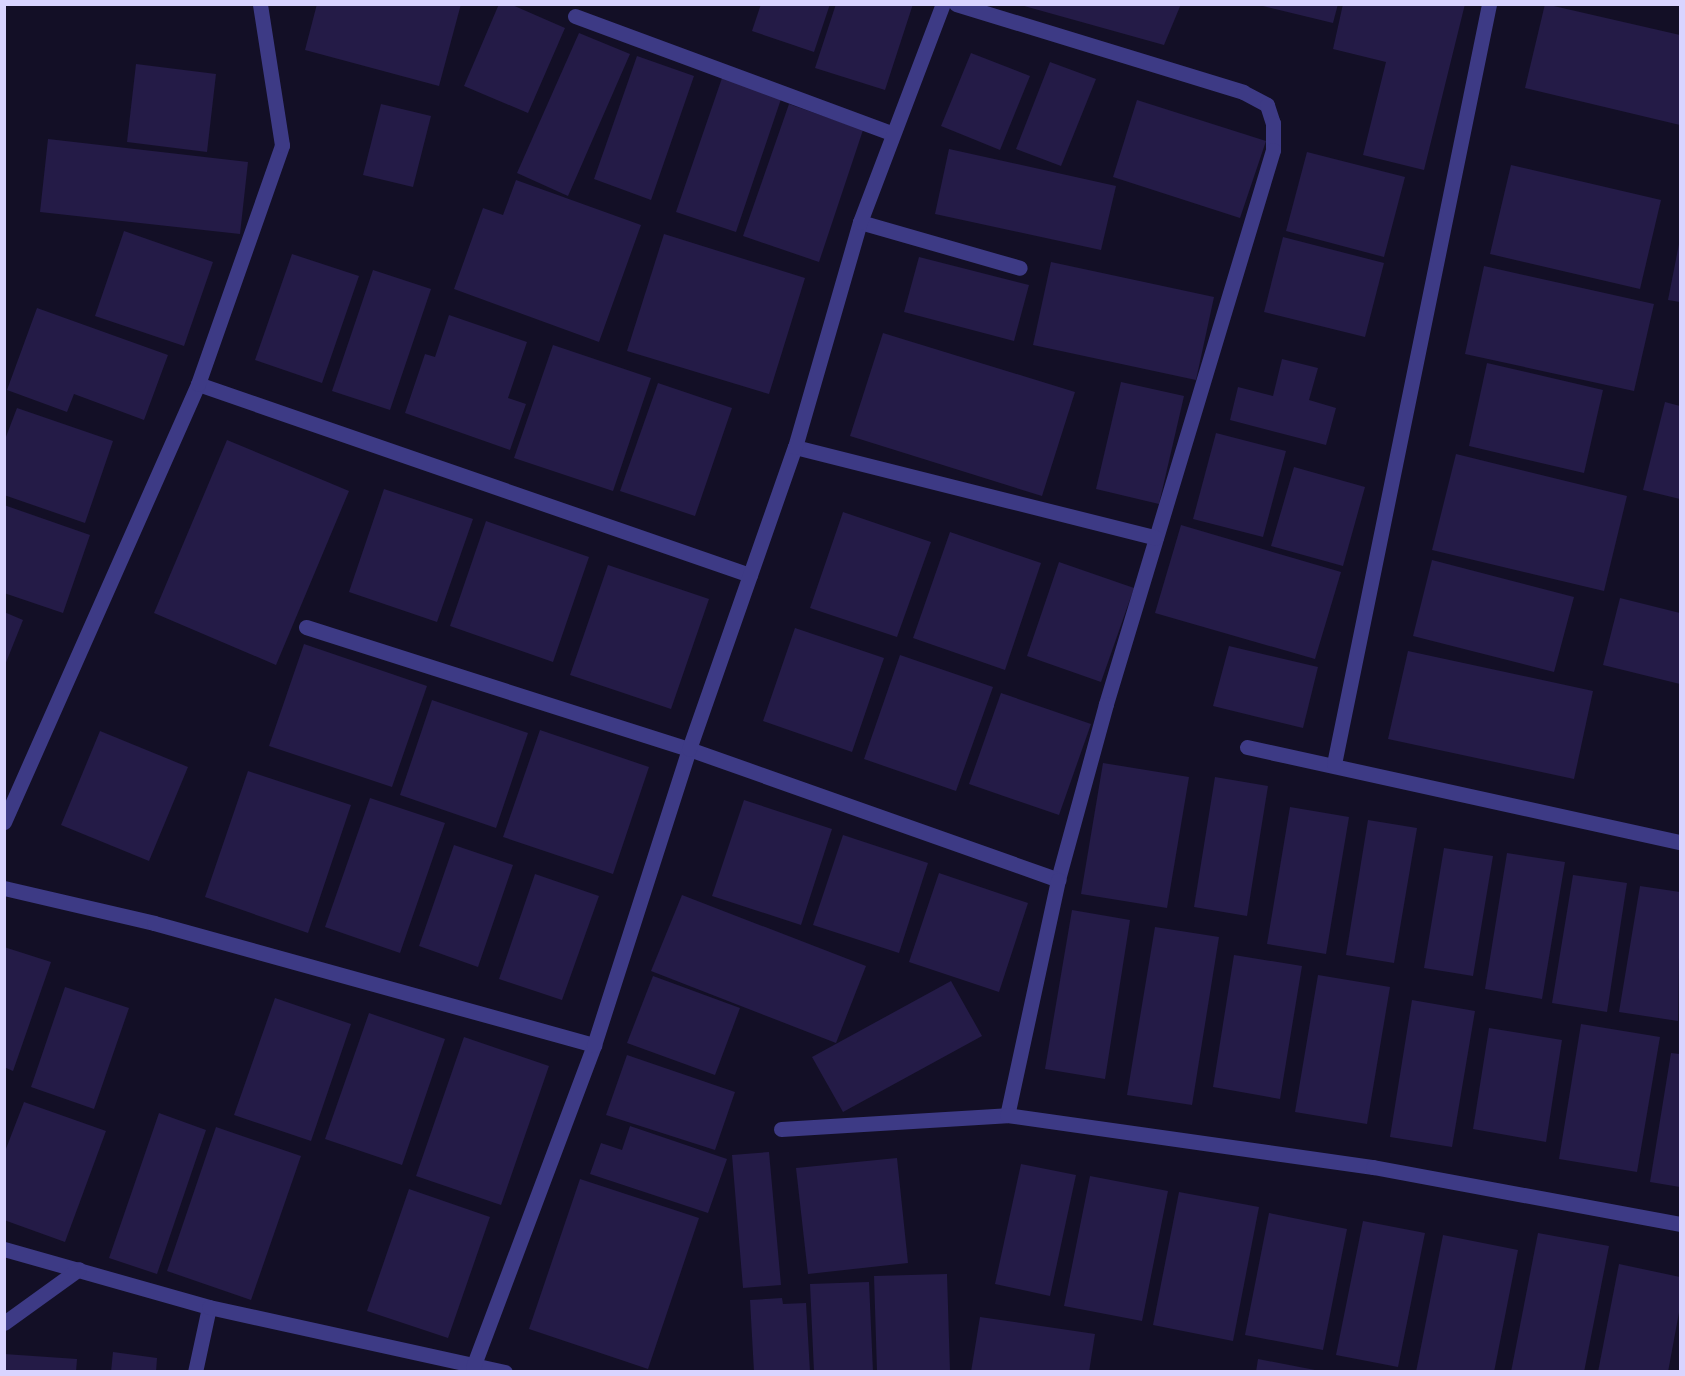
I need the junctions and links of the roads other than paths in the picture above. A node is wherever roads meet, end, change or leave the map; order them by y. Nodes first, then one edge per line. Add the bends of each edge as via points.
1 (260, 4) edge
2 (943, 4) edge
3 (956, 4) edge
4 (1489, 4) edge
5 (575, 16) dead end
6 (891, 133) junction
7 (860, 222) junction
8 (1020, 268) dead end
9 (198, 384) junction
10 (795, 447) junction
11 (1156, 538) junction
12 (750, 575) junction
13 (306, 627) dead end
14 (1247, 747) dead end
15 (689, 749) junction
16 (1334, 764) junction
17 (4, 822) edge
18 (1680, 842) edge
19 (1059, 880) junction
20 (4, 888) edge
21 (594, 1045) junction
22 (1007, 1115) junction
23 (781, 1129) dead end
24 (1680, 1224) edge
25 (4, 1249) edge
26 (79, 1269) junction
27 (209, 1307) junction
28 (4, 1323) edge
29 (473, 1366) junction
30 (195, 1371) edge
31 (505, 1371) edge

1 - 9 street via 282,145
2 - 6 street
3 - 11 street via 1243,92 1268,105 1273,150
4 - 16 street
5 - 6 street
6 - 7 street
7 - 8 street
7 - 10 street
9 - 12 street
9 - 17 street
10 - 11 street
10 - 12 street
11 - 19 street
12 - 15 street
13 - 15 street
14 - 16 street
15 - 19 street
15 - 21 street
16 - 18 street via 1444,792
19 - 22 street
20 - 21 street via 154,923
21 - 29 street
22 - 23 street
22 - 24 street via 1373,1167
25 - 26 street
26 - 27 street
26 - 28 street
27 - 29 street
27 - 30 street
29 - 31 street

